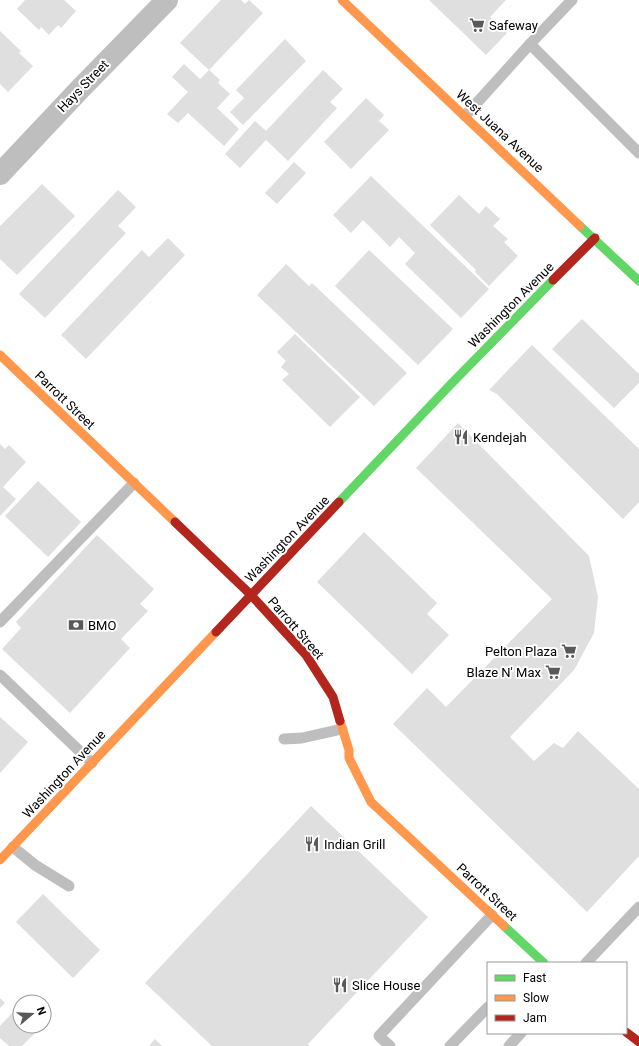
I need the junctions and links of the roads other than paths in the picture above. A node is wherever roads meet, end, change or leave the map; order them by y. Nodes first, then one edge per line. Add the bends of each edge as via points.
1 (167, 0) edge
2 (342, 0) edge
3 (572, 0) edge
4 (530, 44) junction
5 (465, 116) junction
6 (639, 153) edge
7 (0, 174) edge
8 (595, 238) junction
9 (639, 282) edge
10 (0, 355) edge
11 (134, 484) junction
12 (251, 595) junction
13 (0, 622) edge
14 (0, 675) edge
15 (342, 729) junction
16 (284, 739) dead end
17 (92, 762) junction
18 (13, 847) junction
19 (0, 860) edge
20 (68, 886) dead end
21 (639, 907) edge
22 (492, 915) junction
23 (537, 961) edge
24 (587, 962) edge
25 (487, 1008) edge
26 (627, 1033) edge
27 (520, 1034) edge
28 (639, 1042) edge
29 (390, 1046) edge
30 (450, 1046) edge
31 (509, 1046) edge

1 - 7 street, Hays Street
2 - 5 street, West Juana Avenue
3 - 4 lane
4 - 5 lane
4 - 6 lane
5 - 8 street, West Juana Avenue
8 - 9 street, West Juana Avenue
8 - 12 street, Washington Avenue via 451,384
10 - 11 street, Parrott Street
11 - 12 street, Parrott Street
11 - 13 lane
12 - 15 street, Parrott Street via 306,655 333,697
12 - 17 street, Washington Avenue
14 - 17 lane
15 - 16 lane via 302,738
15 - 22 street, Parrott Street via 349,758 371,802
17 - 18 street, Washington Avenue
18 - 19 street, Washington Avenue
18 - 20 lane
21 - 24 lane
22 - 23 street, Parrott Street
22 - 29 lane via 379,1036
25 - 30 lane
26 - 28 street
27 - 31 lane

